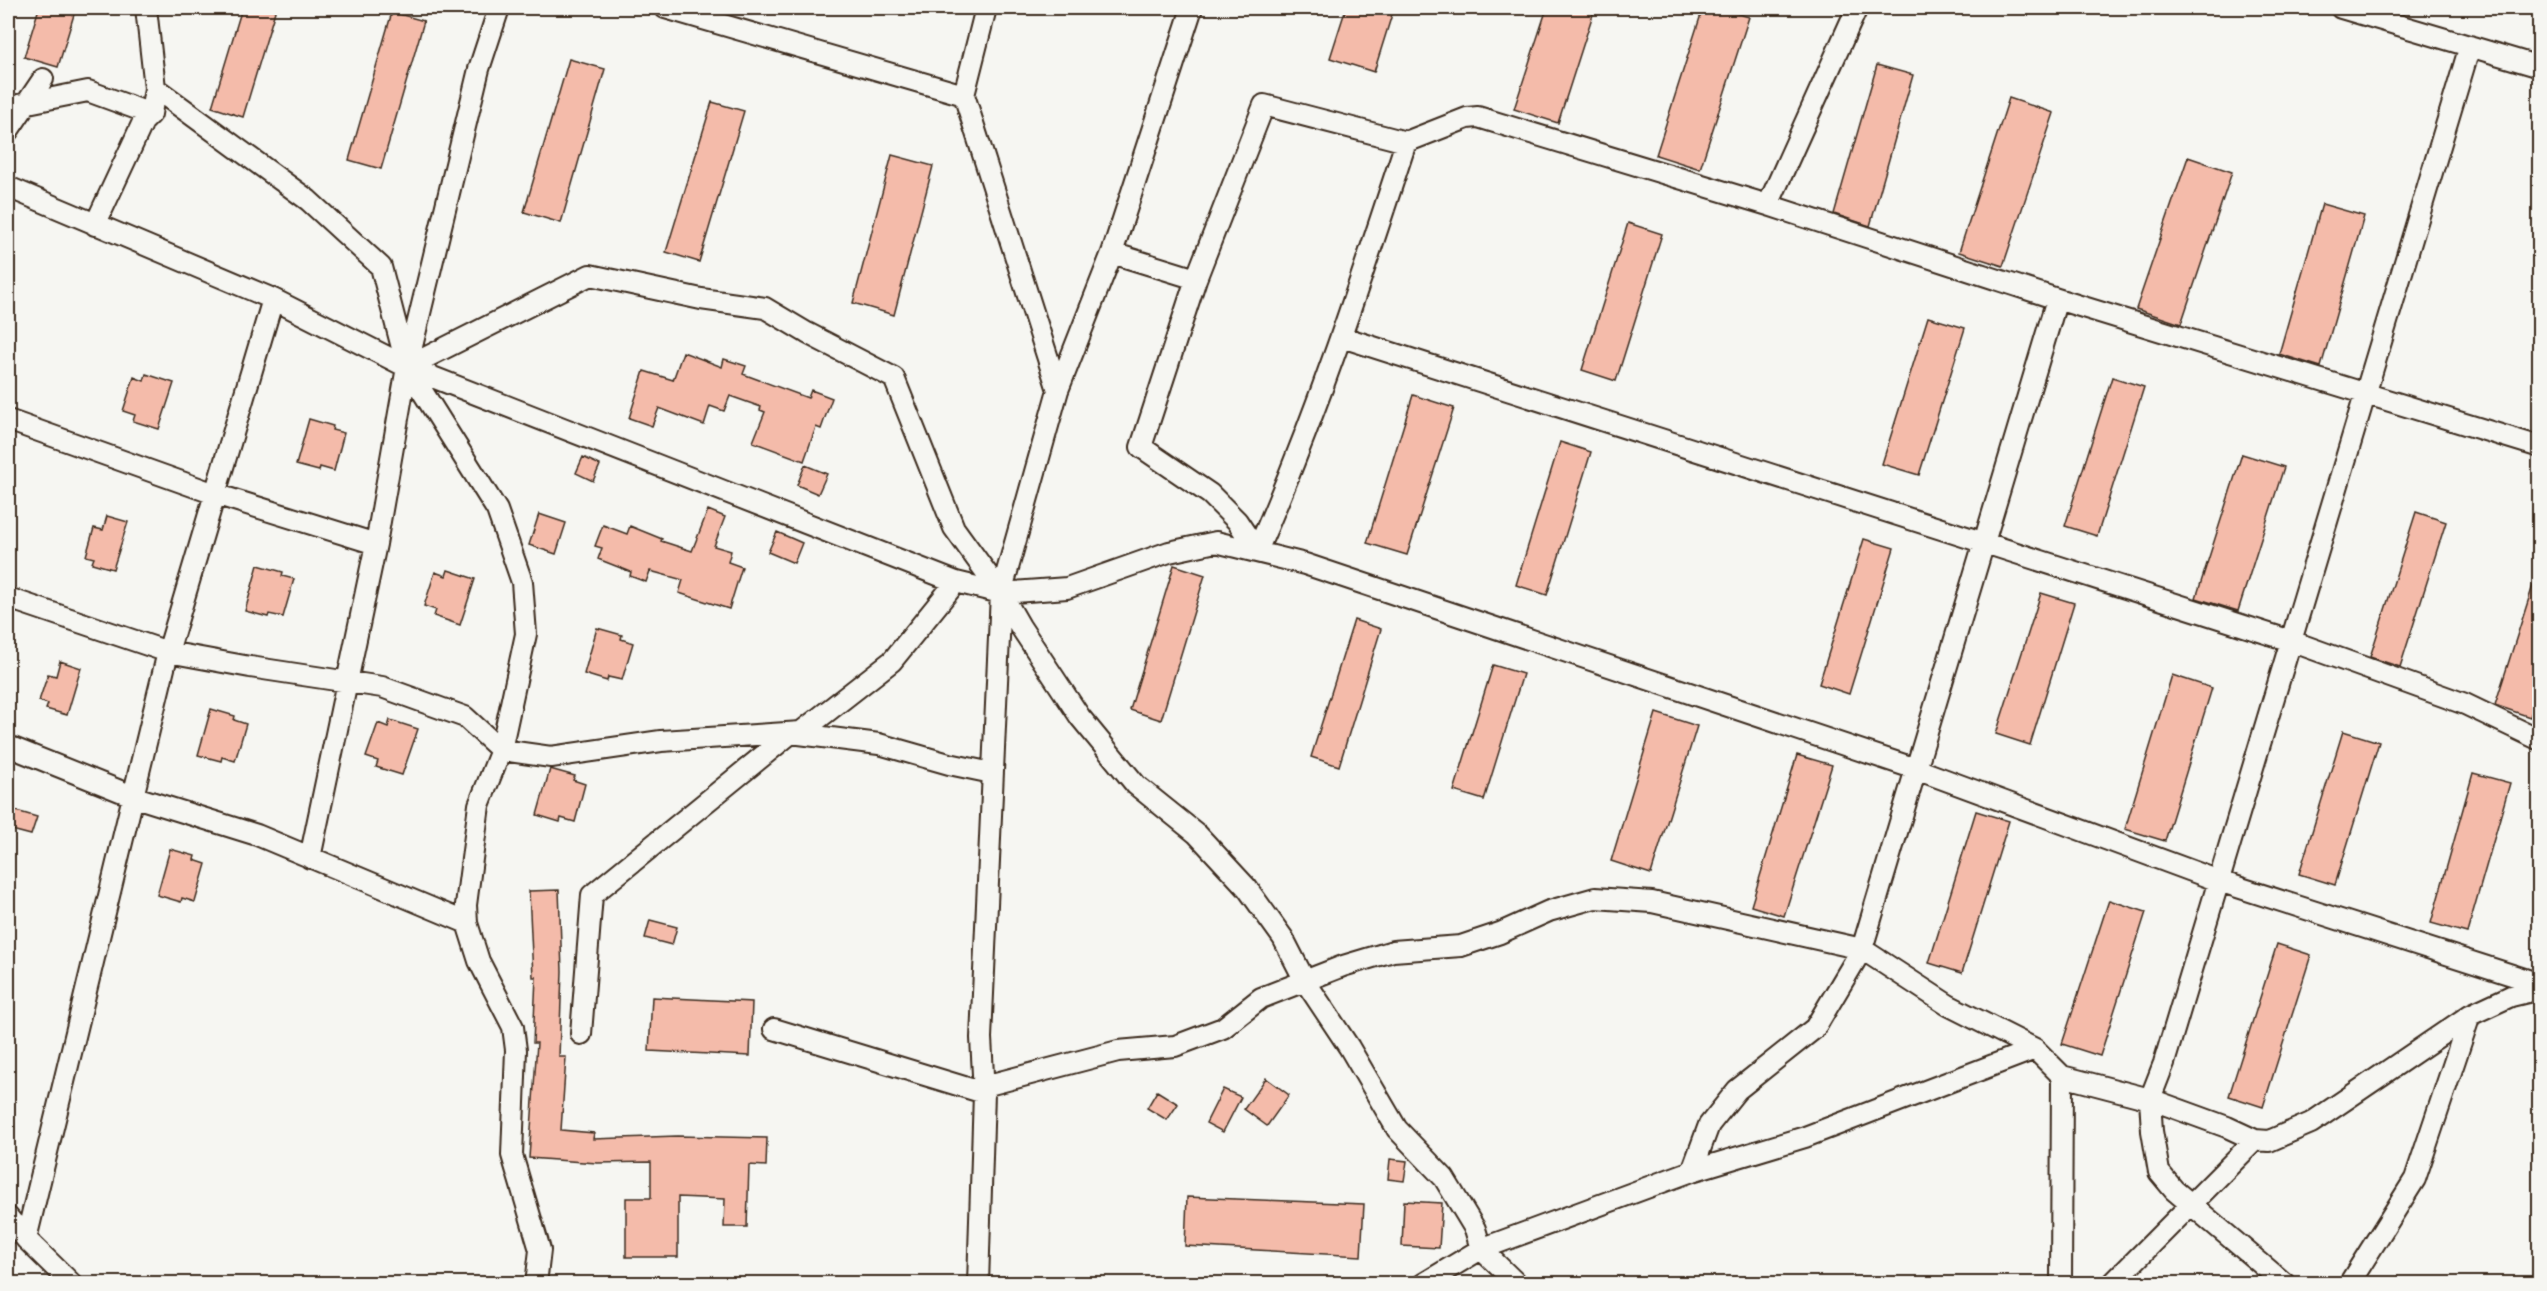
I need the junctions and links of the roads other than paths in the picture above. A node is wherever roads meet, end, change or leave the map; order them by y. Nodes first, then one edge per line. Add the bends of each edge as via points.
1 (146, 8) edge
2 (499, 8) edge
3 (665, 8) edge
4 (986, 8) edge
5 (1192, 8) edge
6 (1857, 8) edge
7 (2341, 8) edge
8 (2470, 46) junction
9 (2540, 67) edge
10 (43, 79) dead end
11 (155, 88) junction
12 (963, 95) junction
13 (17, 105) edge
14 (151, 114) junction
15 (8, 130) edge
16 (1406, 142) junction
17 (8, 187) edge
18 (1768, 205) junction
19 (95, 225) junction
20 (1112, 253) junction
21 (1196, 279) junction
22 (273, 299) junction
23 (2057, 299) junction
24 (1342, 337) junction
25 (407, 367) junction
26 (1058, 390) junction
27 (2366, 392) junction
28 (8, 420) edge
29 (2540, 447) edge
30 (215, 494) junction
31 (1984, 543) junction
32 (376, 544) junction
33 (1257, 551) junction
34 (956, 582) junction
35 (1001, 593) junction
36 (8, 598) edge
37 (2291, 641) junction
38 (168, 652) junction
39 (348, 680) junction
40 (791, 733) junction
41 (2540, 740) edge
42 (8, 746) edge
43 (501, 750) junction
44 (1916, 769) junction
45 (992, 773) junction
46 (135, 797) junction
47 (310, 858) junction
48 (2219, 881) junction
49 (467, 923) junction
50 (1862, 949) junction
51 (1305, 981) junction
52 (2540, 984) edge
53 (2540, 989) edge
54 (2470, 1015) junction
55 (774, 1029) dead end
56 (581, 1034) dead end
57 (2035, 1048) junction
58 (2062, 1076) junction
59 (980, 1089) junction
60 (2150, 1099) junction
61 (2255, 1140) junction
62 (1692, 1171) junction
63 (2191, 1204) junction
64 (8, 1217) edge
65 (26, 1239) junction
66 (1481, 1249) junction
67 (72, 1284) edge
68 (536, 1284) edge
69 (978, 1284) edge
70 (1423, 1284) edge
71 (1517, 1284) edge
72 (2061, 1284) edge
73 (2112, 1284) edge
74 (2285, 1284) edge
75 (2349, 1284) edge

1 - 11 street
2 - 25 street via 479,69
3 - 12 street
4 - 12 street
5 - 20 street
6 - 18 street
7 - 8 street
8 - 9 street
8 - 27 street
10 - 13 street
11 - 14 street
11 - 25 street via 308,200 381,267
12 - 26 street
13 - 14 street via 88,92
13 - 15 street
14 - 19 street via 143,122
16 - 18 street via 1478,117
16 - 21 street via 1264,105
16 - 24 street
17 - 19 street
18 - 23 street
19 - 22 street
20 - 21 street
20 - 26 street
21 - 33 street via 1141,447 1210,494 1237,521
22 - 25 street
22 - 30 street
23 - 27 street
23 - 31 street
24 - 31 street
24 - 33 street
25 - 32 street
25 - 34 street
25 - 35 street via 590,275 701,299 765,308 894,378 954,528
25 - 43 street via 497,510 522,582 526,633
26 - 35 street
27 - 29 street
27 - 37 street
28 - 30 street
30 - 32 street
30 - 38 street
31 - 37 street
31 - 44 street
32 - 39 street
33 - 35 street via 1216,542 1169,552 1067,588
33 - 44 street
34 - 35 street
34 - 40 street via 892,661 801,732
35 - 45 street
35 - 51 street via 1080,717 1136,784 1197,834 1247,888 1283,938
36 - 38 street
37 - 41 street via 2465,705
37 - 48 street
38 - 39 street
38 - 46 street
39 - 43 street via 382,687 465,717
39 - 47 street
40 - 43 street via 661,741 550,757
40 - 45 street via 879,744
40 - 56 street via 592,895
42 - 46 street
43 - 49 street via 479,805
44 - 48 street
44 - 50 street
45 - 59 street
46 - 47 street via 257,835
46 - 65 street
47 - 49 street
48 - 52 street
48 - 60 street
49 - 68 street via 478,961 513,1027 516,1050 512,1155 540,1250
50 - 51 street via 1652,902 1595,898 1549,911 1461,946 1393,951
50 - 57 street via 1948,1005
50 - 62 street via 1815,1028 1737,1090 1709,1125
51 - 59 street via 1261,998 1223,1028 1175,1046 1118,1050
51 - 66 street via 1397,1129 1444,1178 1475,1230
53 - 54 street via 2511,996
54 - 61 street via 2311,1124 2269,1141
54 - 75 street via 2415,1179
55 - 59 street
57 - 58 street
57 - 62 street via 1805,1137
58 - 60 street
58 - 72 street
59 - 69 street
60 - 61 street
60 - 63 street via 2159,1172
61 - 63 street
62 - 66 street
63 - 73 street
63 - 74 street
64 - 65 street
65 - 67 street
66 - 70 street
66 - 71 street

